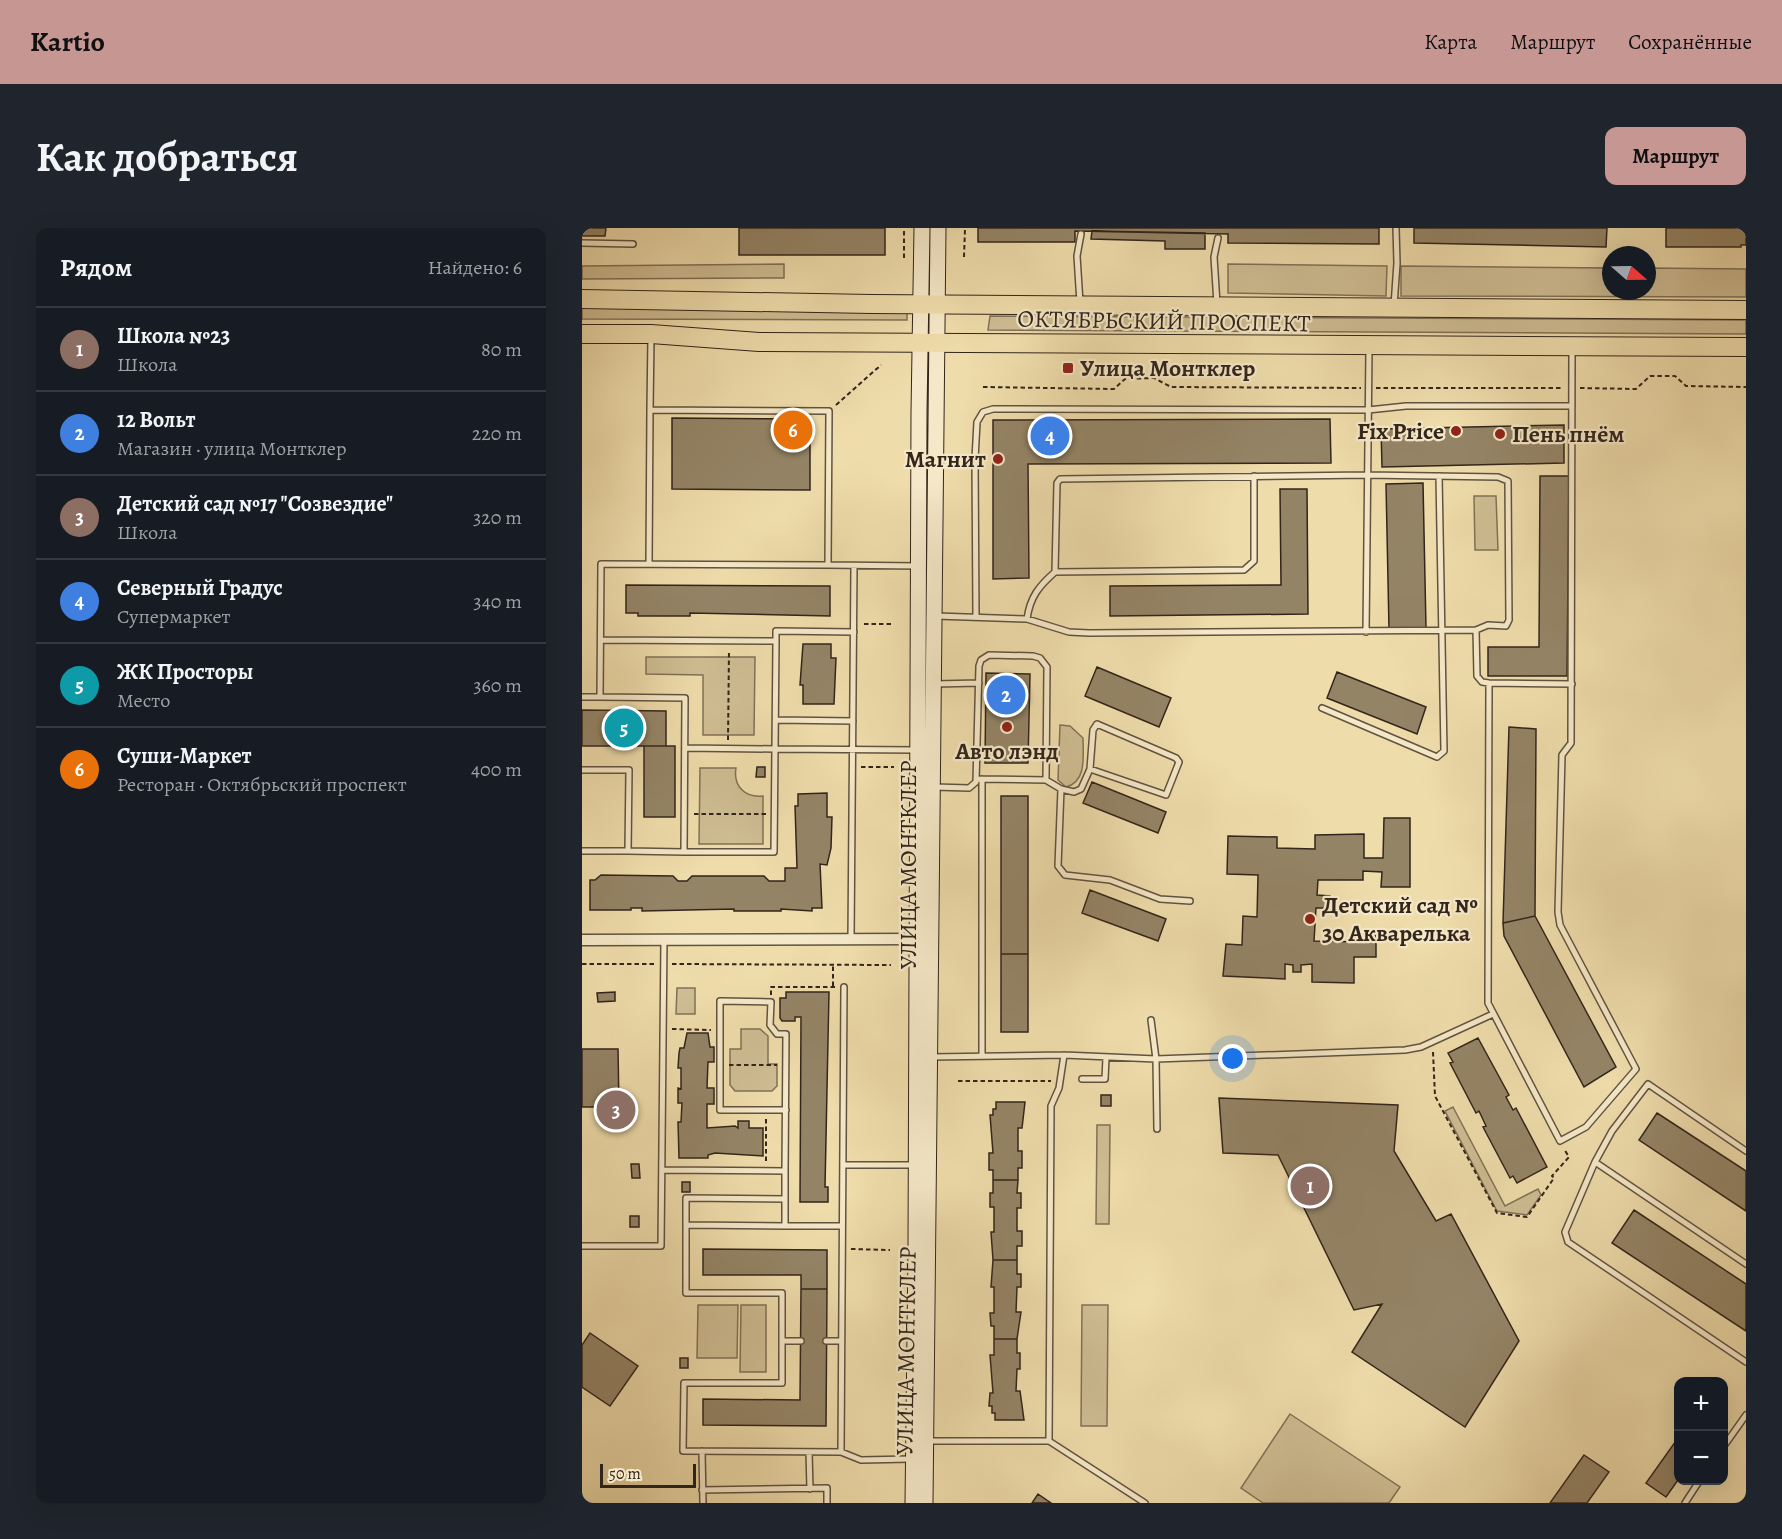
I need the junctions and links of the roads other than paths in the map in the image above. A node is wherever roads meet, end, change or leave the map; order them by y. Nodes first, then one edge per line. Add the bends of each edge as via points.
1 (922, 228) edge
2 (938, 228) edge
3 (1396, 228) edge
4 (1081, 234) dead end
5 (1218, 238) dead end
6 (582, 243) edge
7 (633, 244) dead end
8 (582, 299) edge
9 (929, 303) junction
10 (1080, 305) junction
11 (1217, 306) junction
12 (1394, 307) junction
13 (1746, 310) edge
14 (582, 334) edge
15 (651, 334) junction
16 (928, 344) junction
17 (1572, 344) junction
18 (1369, 347) junction
19 (1746, 347) edge
20 (1572, 406) junction
21 (650, 410) junction
22 (1368, 410) junction
23 (1367, 475) junction
24 (1254, 476) junction
25 (1439, 476) junction
26 (649, 564) junction
27 (828, 566) junction
28 (854, 566) junction
29 (919, 566) junction
30 (1055, 572) junction
31 (933, 616) junction
32 (976, 617) junction
33 (1027, 619) junction
34 (1476, 630) junction
35 (1443, 631) junction
36 (854, 632) junction
37 (1366, 632) junction
38 (601, 640) junction
39 (776, 641) junction
40 (979, 683) junction
41 (1489, 683) junction
42 (932, 684) junction
43 (1572, 684) junction
44 (582, 697) edge
45 (600, 697) junction
46 (1322, 708) dead end
47 (776, 720) junction
48 (853, 720) junction
49 (685, 748) junction
50 (775, 749) junction
51 (853, 749) junction
52 (919, 750) junction
53 (1090, 768) junction
54 (582, 770) edge
55 (980, 779) junction
56 (1046, 780) junction
57 (932, 787) junction
58 (1061, 789) junction
59 (582, 851) edge
60 (628, 851) junction
61 (684, 852) junction
62 (1190, 901) dead end
63 (664, 939) junction
64 (851, 939) junction
65 (917, 939) junction
66 (582, 940) edge
67 (844, 987) road end
68 (1494, 1014) junction
69 (1151, 1020) dead end
70 (1064, 1055) junction
71 (982, 1056) junction
72 (930, 1057) junction
73 (1106, 1058) junction
74 (1156, 1059) junction
75 (1082, 1079) dead end
76 (786, 1110) junction
77 (1157, 1128) dead end
78 (1746, 1151) edge
79 (1595, 1162) junction
80 (843, 1164) junction
81 (916, 1165) junction
82 (662, 1170) junction
83 (785, 1171) junction
84 (785, 1199) junction
85 (686, 1225) junction
86 (785, 1226) junction
87 (842, 1226) junction
88 (582, 1246) edge
89 (1746, 1264) edge
90 (782, 1341) junction
91 (801, 1341) dead end
92 (826, 1341) dead end
93 (841, 1341) junction
94 (1746, 1362) edge
95 (1746, 1415) edge
96 (1728, 1440) edge
97 (927, 1441) junction
98 (1048, 1441) junction
99 (702, 1451) junction
100 (809, 1452) junction
101 (841, 1452) junction
102 (915, 1459) junction
103 (1697, 1485) edge
104 (810, 1488) junction
105 (702, 1490) junction
106 (703, 1503) edge
107 (827, 1503) edge
108 (913, 1503) edge
109 (925, 1503) edge
110 (1145, 1503) edge
111 (1685, 1503) edge

1 - 9 street, УЛИЦА МОНТКЛЕР
2 - 9 street, УЛИЦА МОНТКЛЕР
3 - 12 lane
4 - 10 lane via 1077,256
5 - 11 lane via 1214,257
6 - 7 lane
8 - 9 main road, ОКТЯБРЬСКИЙ ПРОСПЕКТ
9 - 10 main road, ОКТЯБРЬСКИЙ ПРОСПЕКТ
9 - 16 street, УЛИЦА МОНТКЛЕР
10 - 11 main road, ОКТЯБРЬСКИЙ ПРОСПЕКТ
11 - 12 main road, ОКТЯБРЬСКИЙ ПРОСПЕКТ
12 - 13 main road, ОКТЯБРЬСКИЙ ПРОСПЕКТ
14 - 15 main road, ОКТЯБРЬСКИЙ ПРОСПЕКТ
15 - 16 main road, ОКТЯБРЬСКИЙ ПРОСПЕКТ via 759,342
15 - 21 lane
16 - 18 main road, ОКТЯБРЬСКИЙ ПРОСПЕКТ
16 - 29 street, УЛИЦА МОНТКЛЕР
16 - 31 street, УЛИЦА МОНТКЛЕР
17 - 18 main road, ОКТЯБРЬСКИЙ ПРОСПЕКТ
17 - 19 main road, ОКТЯБРЬСКИЙ ПРОСПЕКТ
17 - 20 lane
18 - 22 lane
20 - 22 lane via 1406,406
20 - 43 lane
21 - 26 lane
21 - 27 lane via 829,411
22 - 23 lane
22 - 32 lane via 983,412 977,422 975,459
23 - 24 lane
23 - 25 lane
23 - 37 lane
24 - 30 lane via 1254,561 1244,570
24 - 30 lane via 1060,479 1056,483
25 - 34 lane via 1498,477 1508,481 1509,620 1506,626 1488,625
25 - 35 lane
26 - 27 lane
26 - 38 lane via 602,564
27 - 28 lane
28 - 29 lane
28 - 36 lane
29 - 52 street, УЛИЦА МОНТКЛЕР
30 - 33 lane via 1036,589
31 - 32 lane
31 - 42 street, УЛИЦА МОНТКЛЕР
32 - 33 lane
33 - 37 lane via 1069,632 1089,633
34 - 35 lane
34 - 41 lane via 1477,676
35 - 37 lane
35 - 46 lane via 1442,755 1437,757
36 - 39 lane via 776,631
36 - 48 lane
38 - 39 lane
38 - 45 lane
39 - 47 lane
40 - 42 lane
40 - 55 lane
40 - 56 lane via 981,660 989,655 1033,656 1044,662
41 - 43 lane
41 - 68 lane via 1488,1003
42 - 57 street, УЛИЦА МОНТКЛЕР
43 - 68 lane via 1571,743 1562,755 1560,925 1636,1069 1586,1127 1560,1141
44 - 45 lane
45 - 49 lane via 685,698
47 - 48 lane
47 - 50 lane
48 - 51 lane
49 - 50 lane
49 - 61 lane
50 - 51 lane
50 - 61 lane via 774,852
51 - 52 lane
51 - 64 lane
52 - 65 street, УЛИЦА МОНТКЛЕР
53 - 53 lane via 1096,724 1179,762 1168,794 1163,795
53 - 58 lane via 1081,789
54 - 60 lane via 628,770
55 - 56 lane
55 - 57 lane via 969,788
55 - 71 lane
56 - 58 lane
57 - 72 street, УЛИЦА МОНТКЛЕР
58 - 62 lane via 1058,866 1062,872 1114,881 1160,899
59 - 60 lane
60 - 61 lane
63 - 64 street
63 - 66 street
63 - 82 lane
64 - 65 street
65 - 81 street, УЛИЦА МОНТКЛЕР
67 - 80 lane
68 - 74 lane via 1405,1050
69 - 74 lane
70 - 71 lane
70 - 73 lane
70 - 98 lane via 1051,1106
71 - 72 lane
72 - 97 street, УЛИЦА МОНТКЛЕР
73 - 74 lane
73 - 75 lane via 1105,1079
74 - 77 lane
76 - 76 lane via 786,1034 777,1034 770,1025 771,1002 720,1001 720,1110
76 - 83 lane
78 - 79 lane via 1648,1084 1612,1131
79 - 89 lane
79 - 94 lane via 1565,1232 1568,1242
80 - 81 lane
80 - 87 lane
81 - 102 street, УЛИЦА МОНТКЛЕР
82 - 83 lane
82 - 88 lane via 661,1246
83 - 84 lane
84 - 85 lane via 686,1198
84 - 86 lane
85 - 86 lane
85 - 90 lane via 686,1293 782,1293
86 - 87 lane
87 - 93 lane
90 - 91 lane
90 - 99 lane via 782,1383 684,1383 683,1451
92 - 93 lane
93 - 101 lane
95 - 96 lane
97 - 98 lane
97 - 109 street, УЛИЦА МОНТКЛЕР
98 - 110 lane
99 - 100 lane
99 - 105 lane
100 - 101 lane
100 - 104 lane
101 - 102 lane via 861,1460
102 - 108 street, УЛИЦА МОНТКЛЕР
103 - 111 lane
104 - 105 lane
104 - 107 lane via 827,1488
105 - 106 lane

